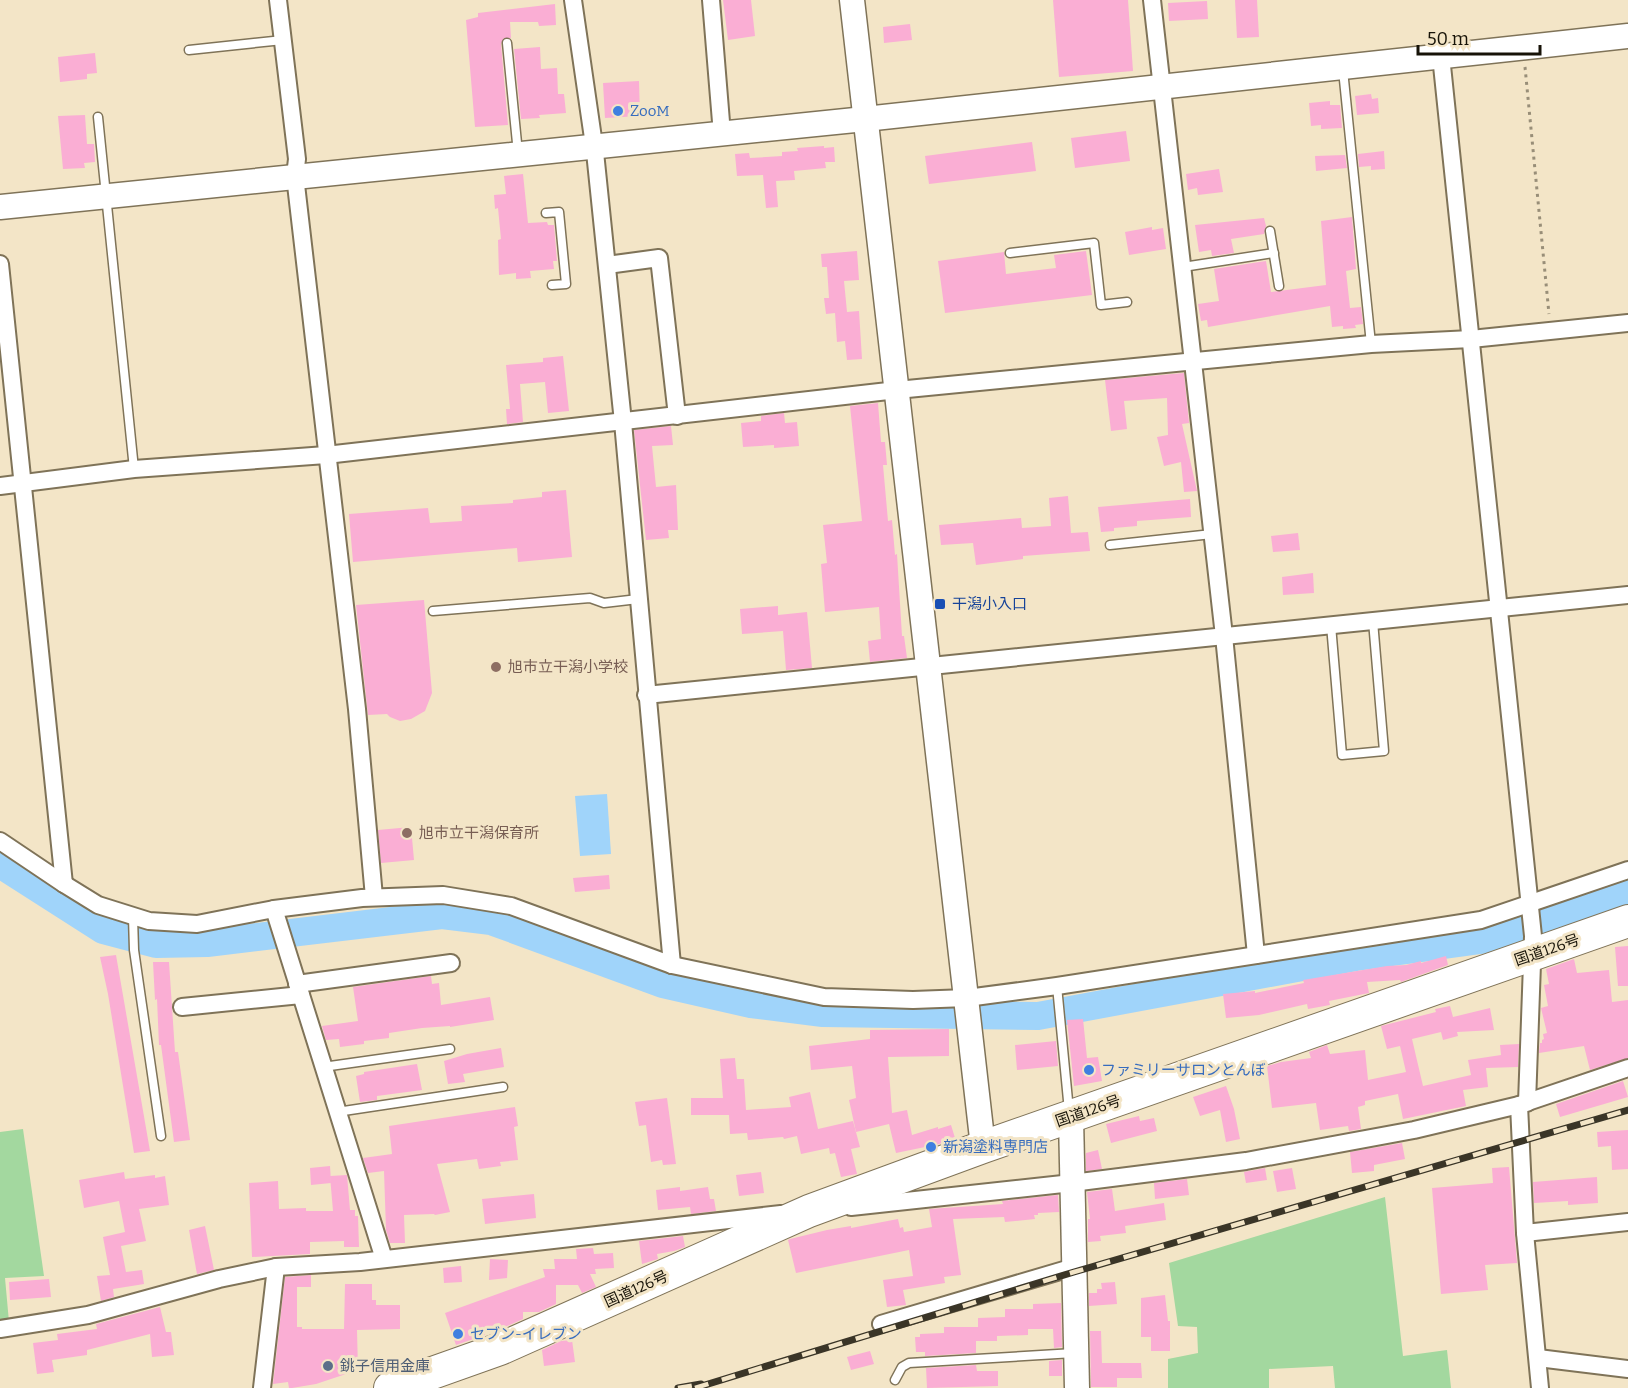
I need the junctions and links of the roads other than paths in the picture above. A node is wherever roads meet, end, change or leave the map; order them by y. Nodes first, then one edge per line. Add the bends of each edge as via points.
1 (278, 0) edge
2 (573, 0) edge
3 (711, 0) edge
4 (852, 0) edge
5 (1152, 0) edge
6 (1628, 36) edge
7 (282, 40) junction
8 (507, 42) dead end
9 (189, 50) dead end
10 (1441, 57) junction
11 (1343, 67) junction
12 (1161, 87) junction
13 (98, 117) dead end
14 (865, 119) junction
15 (722, 134) junction
16 (594, 147) junction
17 (518, 154) junction
18 (295, 176) junction
19 (106, 196) junction
20 (0, 207) edge
21 (546, 213) dead end
22 (1270, 231) dead end
23 (1010, 253) dead end
24 (1274, 253) junction
25 (0, 264) edge
26 (607, 265) junction
27 (1183, 267) junction
28 (552, 285) dead end
29 (1279, 286) dead end
30 (1126, 302) dead end
31 (1628, 323) edge
32 (1471, 339) junction
33 (1371, 344) junction
34 (1193, 362) junction
35 (897, 390) junction
36 (677, 416) junction
37 (623, 422) junction
38 (326, 455) junction
39 (134, 469) junction
40 (22, 483) junction
41 (0, 486) edge
42 (1212, 534) junction
43 (1110, 545) dead end
44 (1628, 595) edge
45 (638, 599) junction
46 (1500, 608) junction
47 (433, 611) dead end
48 (1373, 621) junction
49 (1331, 625) junction
50 (1224, 636) junction
51 (928, 666) junction
52 (646, 695) junction
53 (0, 841) edge
54 (1628, 870) edge
55 (64, 884) junction
56 (374, 897) junction
57 (1530, 903) junction
58 (276, 915) junction
59 (1628, 921) edge
60 (132, 922) junction
61 (1533, 945) junction
62 (1256, 956) junction
63 (451, 963) dead end
64 (672, 965) junction
65 (1057, 986) junction
66 (299, 989) junction
67 (967, 998) junction
68 (182, 1007) dead end
69 (450, 1049) dead end
70 (323, 1067) junction
71 (1628, 1068) edge
72 (504, 1087) dead end
73 (1523, 1104) junction
74 (337, 1112) junction
75 (1071, 1118) junction
76 (161, 1136) dead end
77 (983, 1147) junction
78 (1072, 1183) junction
79 (809, 1211) junction
80 (1628, 1222) edge
81 (1525, 1233) junction
82 (384, 1259) junction
83 (276, 1267) junction
84 (1074, 1267) junction
85 (881, 1324) dead end
86 (0, 1329) edge
87 (1076, 1353) junction
88 (1538, 1358) junction
89 (1628, 1369) edge
90 (895, 1380) dead end
91 (262, 1388) edge
92 (390, 1388) edge
93 (1077, 1388) edge
94 (1540, 1388) edge

1 - 7 street
2 - 16 street
3 - 15 street
4 - 14 street
5 - 12 street
6 - 10 street
7 - 9 lane
7 - 18 street via 297,159
8 - 17 lane
10 - 11 street
10 - 32 street
11 - 12 street
11 - 33 lane
12 - 14 street
12 - 27 street
13 - 19 lane
14 - 15 street
14 - 35 street
15 - 16 street
16 - 17 street
16 - 26 street
17 - 18 street
18 - 19 street
18 - 38 street
19 - 20 street
19 - 39 lane
21 - 28 lane via 559,212 566,284
22 - 24 lane
23 - 30 lane via 1094,243 1101,305
24 - 27 lane
24 - 29 lane
25 - 40 street
26 - 36 street via 659,258
26 - 37 street
27 - 34 street
31 - 32 street
32 - 33 street
32 - 46 street
33 - 34 street
34 - 35 street
34 - 42 street
35 - 36 street
35 - 51 street
36 - 37 street
37 - 38 street
37 - 45 street
38 - 39 street
38 - 56 street via 357,709
39 - 40 street
40 - 41 street
40 - 55 street
42 - 43 lane
42 - 50 street
44 - 46 street
45 - 47 lane via 604,603 590,598
45 - 52 street
46 - 48 street
46 - 57 street
48 - 49 street
48 - 49 lane via 1384,751 1342,755
49 - 50 street
50 - 51 street
50 - 62 street
51 - 52 street
51 - 67 street
52 - 64 street
53 - 55 street
54 - 57 street
55 - 60 street
56 - 58 street
56 - 64 street via 443,895 511,906
57 - 61 street
57 - 62 street via 1481,920
58 - 60 street via 197,924
58 - 66 street
59 - 61 highway, 国道126号
60 - 76 lane
61 - 73 street
61 - 75 highway, 国道126号
62 - 65 street
63 - 66 street
64 - 67 street via 824,997
65 - 67 street
65 - 75 lane
66 - 68 street
66 - 70 street
67 - 77 street
69 - 70 lane
70 - 74 street
71 - 73 street
72 - 74 lane
73 - 78 street via 1414,1130 1246,1161
73 - 81 street
74 - 82 street
75 - 77 highway, 国道126号
75 - 78 street
77 - 79 highway, 国道126号
78 - 79 street
78 - 84 street
79 - 82 street
79 - 92 highway, 国道126号 via 500,1349
80 - 81 street
81 - 88 street
82 - 83 street
83 - 86 street via 88,1315
83 - 91 street
84 - 85 street
84 - 87 street
87 - 90 lane via 909,1363
87 - 93 street
88 - 89 street
88 - 94 street

